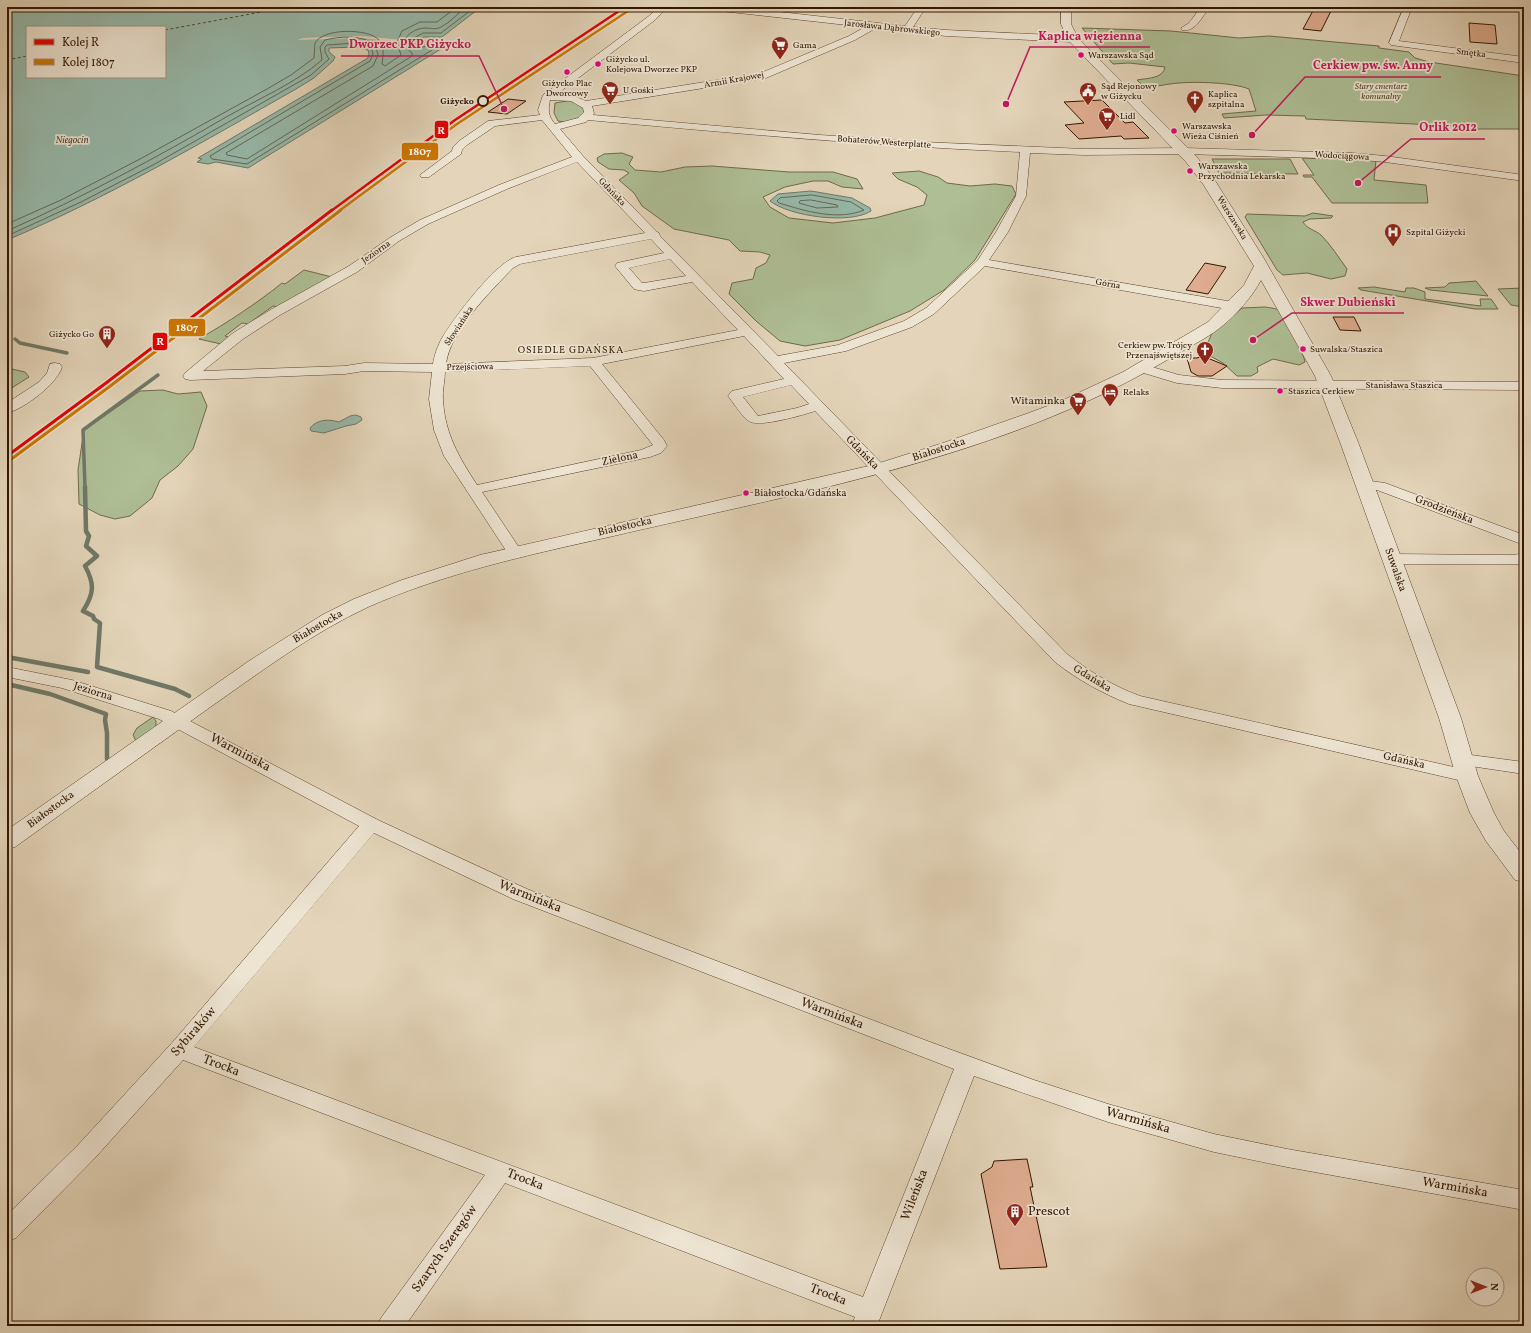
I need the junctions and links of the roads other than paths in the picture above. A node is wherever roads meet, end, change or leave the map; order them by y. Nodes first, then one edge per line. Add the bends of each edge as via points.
1 (663, 7) edge
2 (712, 7) edge
3 (922, 7) edge
4 (1066, 7) edge
5 (1205, 7) edge
6 (1408, 7) edge
7 (825, 9) dead end
8 (813, 19) junction
9 (873, 26) junction
10 (1185, 28) dead end
11 (907, 29) junction
12 (1073, 38) junction
13 (1524, 60) edge
14 (546, 97) junction
15 (585, 104) junction
16 (586, 117) junction
17 (545, 118) junction
18 (553, 128) junction
19 (1025, 149) junction
20 (1184, 151) junction
21 (579, 158) junction
22 (425, 175) dead end
23 (1524, 178) edge
24 (655, 235) junction
25 (673, 255) junction
26 (982, 262) junction
27 (1261, 267) junction
28 (696, 278) junction
29 (1233, 306) junction
30 (747, 332) junction
31 (774, 361) junction
32 (593, 362) junction
33 (55, 367) dead end
34 (440, 367) junction
35 (1142, 368) junction
36 (190, 376) joint
37 (792, 380) junction
38 (1326, 384) junction
39 (1524, 386) edge
40 (817, 406) junction
41 (7, 409) edge
42 (878, 469) junction
43 (1364, 484) junction
44 (472, 490) junction
45 (1524, 540) edge
46 (514, 552) junction
47 (1524, 556) edge
48 (1391, 559) junction
49 (7, 672) edge
50 (177, 721) junction
51 (1465, 768) junction
52 (1524, 768) edge
53 (371, 824) junction
54 (7, 841) edge
55 (1524, 874) edge
56 (180, 1050) junction
57 (967, 1064) junction
58 (501, 1171) junction
59 (1524, 1200) edge
60 (7, 1231) edge
61 (867, 1318) edge
62 (390, 1326) edge

1 - 14 street via 652,18
2 - 8 street, Jarosława Dąbrowskiego
3 - 11 street
4 - 12 street, Warszawska via 1066,24
5 - 10 street via 1192,25
6 - 13 street, Smętka via 1394,43
7 - 8 street
8 - 9 street, Jarosława Dąbrowskiego
9 - 11 street, Jarosława Dąbrowskiego
9 - 15 street, Armii Krajowej via 806,59 763,76
11 - 12 street, Jarosława Dąbrowskiego
12 - 20 street, Warszawska
14 - 15 street via 564,97
14 - 17 street via 543,110
15 - 16 street via 589,112
16 - 18 street via 575,123
16 - 19 street, Bohaterów Westerplatte via 820,138
17 - 18 street, Gdańska
17 - 22 street via 492,123 462,143 457,152
18 - 21 street, Gdańska
19 - 20 street, Bohaterów Westerplatte
19 - 26 street via 1021,196
20 - 23 street, Wodociągowa via 1364,157
20 - 27 street, Warszawska via 1210,182
21 - 24 street, Gdańska
21 - 36 street, Jeziorna via 503,187 424,222 353,269 238,336
24 - 25 street, Gdańska
24 - 34 street, Słowiańska via 516,261 504,270 448,339
25 - 28 street, Gdańska
25 - 28 street via 620,266 638,286 644,287
26 - 29 street, Górna
26 - 31 street via 930,311 908,324 841,348
27 - 29 street, Białostocka via 1250,287
27 - 38 street, Suwalska
28 - 30 street, Gdańska
29 - 35 street, Białostocka via 1214,325
30 - 31 street, Gdańska
30 - 32 street, Przejściowa
31 - 37 street, Gdańska
32 - 34 street, Przejściowa
32 - 44 street, Zielona via 660,446 645,454
33 - 41 street via 54,374 48,381
34 - 36 street, Przejściowa via 364,367 345,370
34 - 44 street, Słowiańska via 436,398 441,430 451,456
35 - 38 street, Stanisława Staszica via 1177,379 1204,383
35 - 42 street, Białostocka via 1074,402 949,447
37 - 40 street, Gdańska
37 - 40 street via 735,396 757,420
38 - 39 street, Stanisława Staszica
38 - 43 street, Suwalska
40 - 42 street, Gdańska
42 - 46 street, Białostocka
42 - 51 street, Gdańska via 1061,658 1103,688 1135,700 1169,708
43 - 45 street, Grodzieńska via 1380,486
43 - 48 street, Suwalska
44 - 46 street, Słowiańska
46 - 50 street, Białostocka via 447,570 361,603 326,621 256,665
47 - 48 street via 1501,560
48 - 51 street, Suwalska via 1450,718
49 - 50 street, Jeziorna via 71,685
50 - 53 street, Warmińska
50 - 54 street, Białostocka
51 - 52 street, Gdańska
51 - 55 street, Suwalska via 1482,813 1494,835
53 - 56 street, Sybiraków
53 - 57 street, Warmińska via 520,894
56 - 58 street, Trocka
56 - 60 street, Sybiraków via 86,1152
57 - 59 street, Warmińska via 1108,1113 1214,1143
57 - 61 street, Wileńska
58 - 61 street, Trocka
58 - 62 street, Szarych Szeregów

